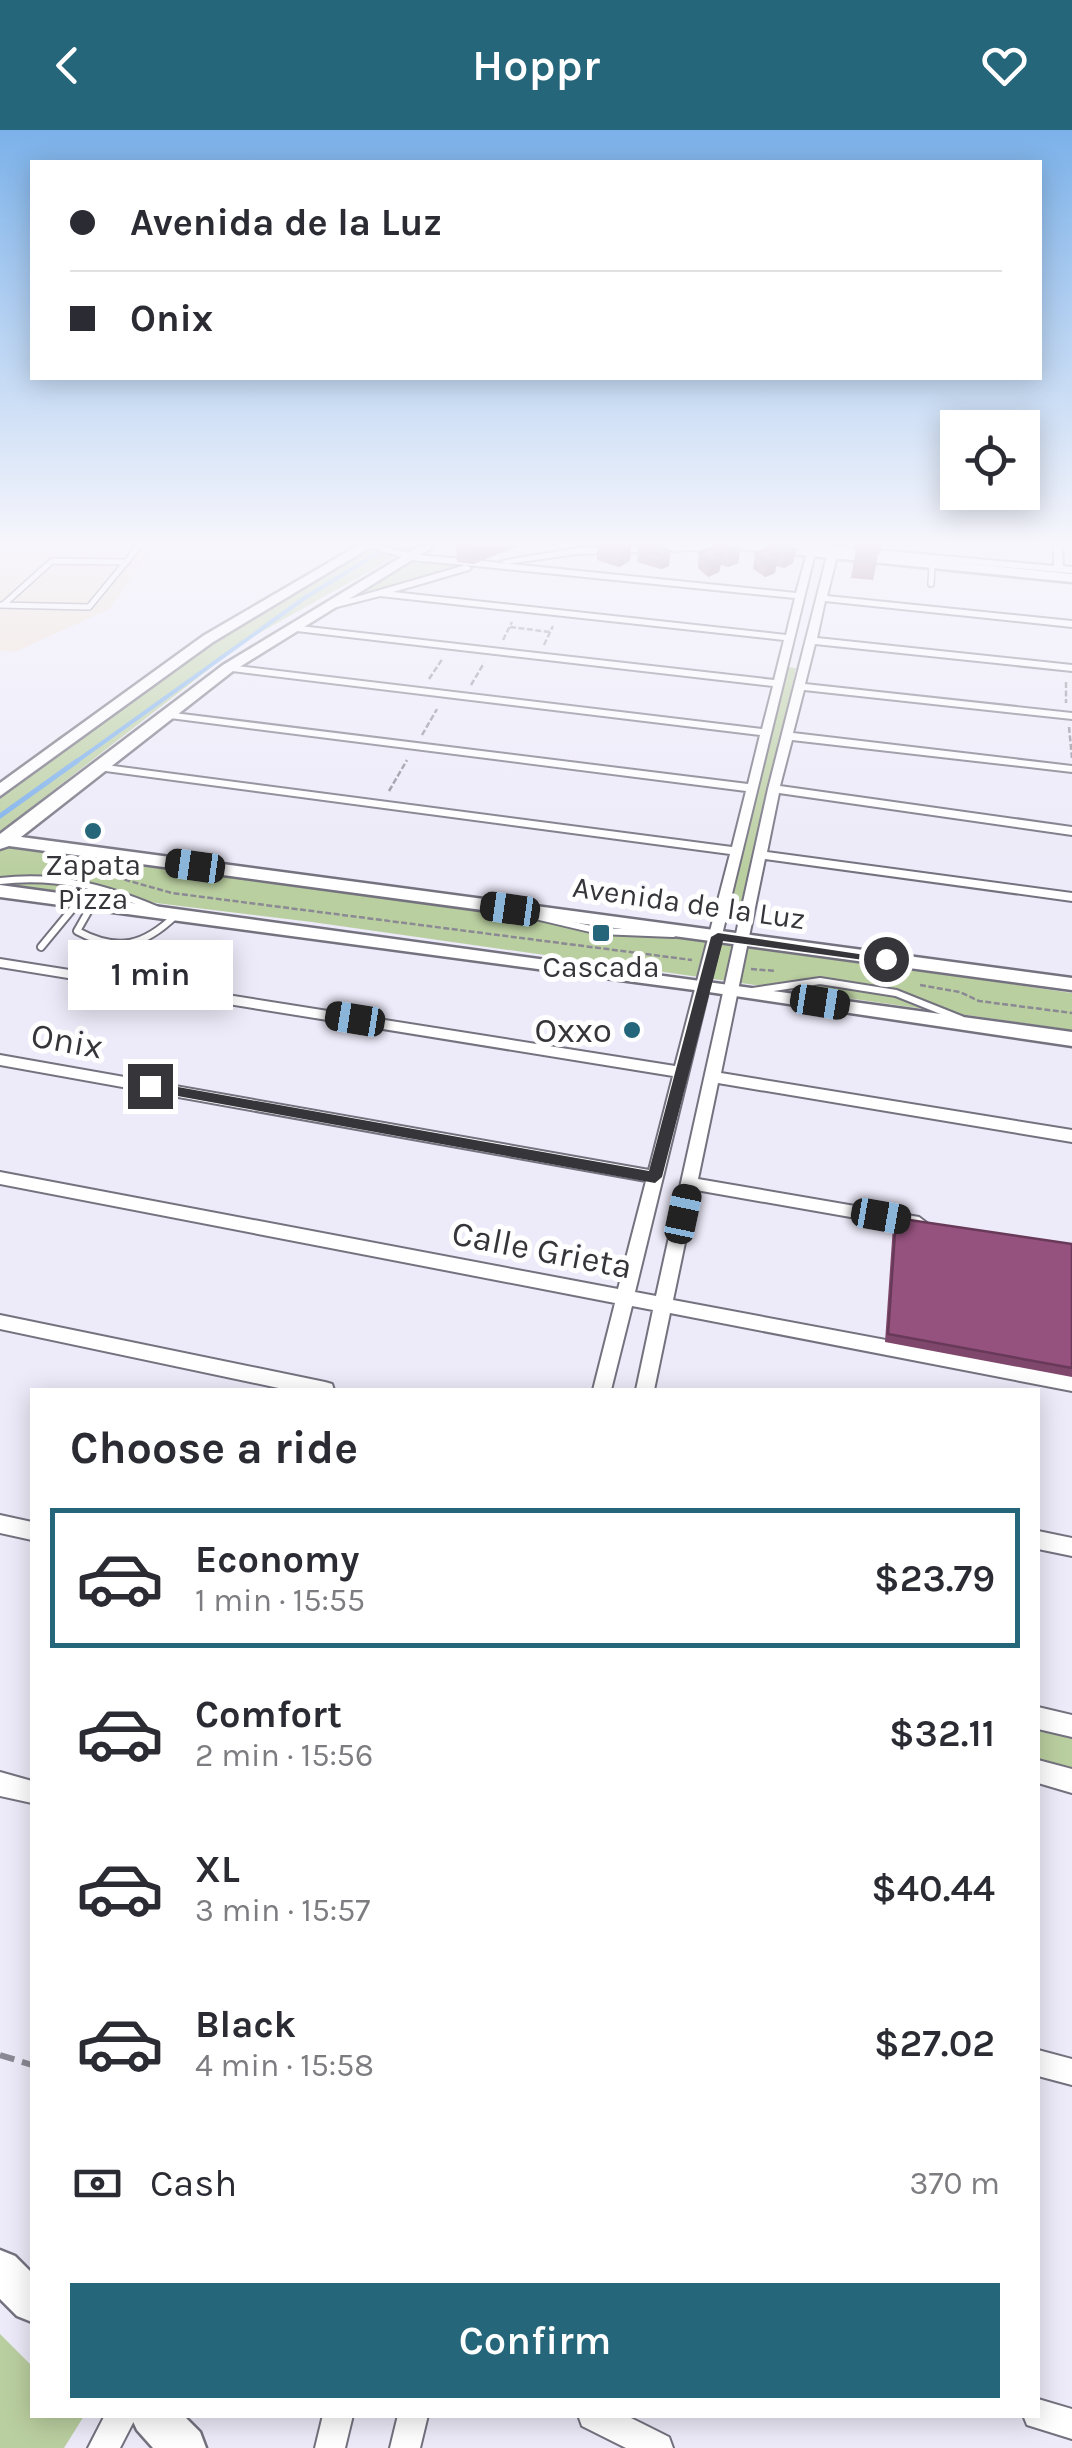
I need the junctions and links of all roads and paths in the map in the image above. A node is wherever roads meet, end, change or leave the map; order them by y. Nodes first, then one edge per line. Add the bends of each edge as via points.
1 (189, 653) edge
2 (252, 653) edge
3 (447, 653) edge
4 (489, 653) edge
5 (501, 653) edge
6 (787, 653) edge
7 (807, 653) edge
8 (931, 653) edge
9 (784, 665) junction
10 (803, 667) junction
11 (228, 668) junction
12 (1068, 668) edge
13 (777, 683) junction
14 (799, 686) junction
15 (422, 692) junction
16 (464, 698) junction
17 (166, 715) junction
18 (1069, 715) edge
19 (767, 733) junction
20 (788, 736) junction
21 (1072, 760) edge
22 (98, 767) junction
23 (1072, 770) edge
24 (754, 788) junction
25 (774, 789) junction
26 (0, 791) edge
27 (1072, 830) edge
28 (2, 841) edge
29 (737, 851) junction
30 (760, 855) junction
31 (93, 873) dead end
32 (0, 881) edge
33 (0, 891) edge
34 (1072, 897) edge
35 (86, 902) junction
36 (171, 914) junction
37 (689, 933) junction
38 (718, 937) junction
39 (742, 940) junction
40 (41, 947) dead end
41 (684, 959) junction
42 (0, 963) edge
43 (705, 974) junction
44 (681, 982) junction
45 (738, 983) junction
46 (1072, 984) edge
47 (936, 986) dead end
48 (1072, 1013) edge
49 (1072, 1039) edge
50 (0, 1060) edge
51 (682, 1072) junction
52 (713, 1077) junction
53 (1072, 1136) edge
54 (655, 1177) junction
55 (0, 1178) edge
56 (690, 1183) junction
57 (938, 1226) edge
58 (625, 1299) junction
59 (662, 1307) junction
60 (0, 1322) edge
61 (1072, 1384) edge
62 (315, 1388) edge
63 (603, 1388) edge
64 (644, 1388) edge
65 (0, 1524) edge
66 (30, 1531) edge
67 (1040, 1540) edge
68 (1072, 1547) edge
69 (1040, 1718) edge
70 (1072, 1726) edge
71 (1040, 1772) edge
72 (1072, 1780) edge
73 (0, 1784) edge
74 (30, 1792) edge
75 (0, 2054) edge
76 (1040, 2063) edge
77 (30, 2064) edge
78 (1072, 2072) edge
79 (0, 2271) edge
80 (30, 2299) edge
81 (1040, 2415) edge
82 (155, 2418) edge
83 (337, 2418) edge
84 (412, 2418) edge
85 (599, 2418) edge
86 (1072, 2424) edge
87 (184, 2448) edge
88 (330, 2448) edge
89 (405, 2448) edge
90 (658, 2448) edge

1 - 26 main road
2 - 11 main road
3 - 15 path
4 - 16 path
5 - 13 street
6 - 9 street
7 - 10 street
8 - 12 street
9 - 10 street
9 - 13 street
10 - 14 street
11 - 15 street
11 - 17 main road
12 - 18 path
13 - 19 street
14 - 18 street
14 - 20 street
15 - 16 street
16 - 19 street
17 - 22 main road
17 - 24 street
18 - 21 path
19 - 24 street
20 - 23 street
20 - 25 street
22 - 28 main road
22 - 29 street
24 - 29 street
25 - 27 street
25 - 30 street
28 - 37 main road, Avenida de la Luz
29 - 38 street
30 - 34 street
30 - 39 street
31 - 41 path via 172,893
32 - 36 lane via 30,876 105,886
33 - 35 main road
35 - 36 main road
35 - 36 lane via 80,935 138,944
35 - 40 lane
36 - 44 main road
37 - 38 main road, Avenida de la Luz
37 - 41 path
38 - 39 main road, Avenida de la Luz
38 - 43 street
39 - 45 street
39 - 46 main road, Avenida de la Luz
41 - 43 path
41 - 44 path
42 - 51 street
43 - 44 main road
43 - 45 main road
43 - 51 street
45 - 49 main road
45 - 52 street
47 - 48 path via 979,1001
50 - 54 street, Onix
51 - 54 street
52 - 53 street
52 - 56 street
54 - 58 street
55 - 58 street, Calle Grieta
56 - 57 street
56 - 59 street
58 - 59 street, Calle Grieta
58 - 63 street
59 - 61 street, Calle Grieta
59 - 64 street
60 - 62 street
65 - 66 street
67 - 68 street
69 - 70 street
71 - 72 street
73 - 74 street
75 - 77 path
76 - 78 street
79 - 80 main road
81 - 86 street
82 - 87 main road
83 - 88 street
84 - 89 street
85 - 90 street

